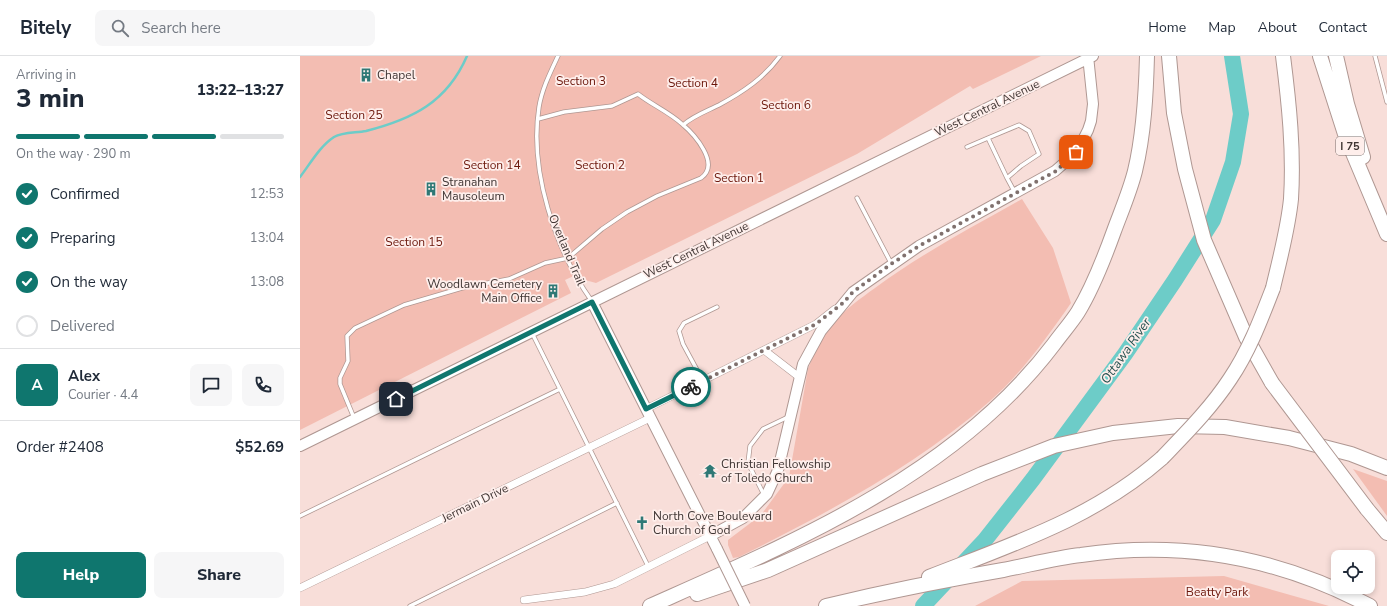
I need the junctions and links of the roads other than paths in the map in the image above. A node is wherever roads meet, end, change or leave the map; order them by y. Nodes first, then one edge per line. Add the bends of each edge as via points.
1 (558, 56) edge
2 (780, 56) edge
3 (1147, 56) edge
4 (1169, 56) edge
5 (1283, 56) edge
6 (1320, 56) edge
7 (1336, 56) edge
8 (1376, 56) edge
9 (1090, 57) edge
10 (1387, 102) edge
11 (538, 119) junction
12 (683, 125) junction
13 (988, 138) junction
14 (967, 147) dead end
15 (1008, 178) junction
16 (1016, 194) junction
17 (857, 198) dead end
18 (1387, 219) edge
19 (1387, 234) edge
20 (568, 258) junction
21 (891, 264) junction
22 (592, 302) junction
23 (843, 303) junction
24 (717, 307) dead end
25 (531, 332) junction
26 (764, 350) junction
27 (799, 377) junction
28 (703, 381) junction
29 (560, 389) junction
30 (648, 414) junction
31 (790, 416) junction
32 (355, 419) junction
33 (300, 446) edge
34 (589, 447) junction
35 (1387, 468) edge
36 (765, 496) junction
37 (617, 503) junction
38 (300, 516) edge
39 (1387, 533) edge
40 (710, 536) junction
41 (648, 566) junction
42 (300, 588) edge
43 (893, 590) junction
44 (524, 600) dead end
45 (410, 606) edge
46 (650, 606) edge
47 (660, 606) edge
48 (745, 606) edge
49 (826, 606) edge
50 (1370, 606) edge

1 - 11 lane, Overland Trail via 545,84
2 - 12 lane via 753,84
3 - 46 highway via 1143,124 1134,172 1107,250 1078,311 1044,357 1012,394 923,466 873,497 811,532
4 - 39 highway, bridge via 1174,113 1185,169 1204,240 1246,337 1272,383
5 - 43 highway, bridge via 1292,165 1291,199 1284,244 1259,326 1230,379 1205,412 1162,458 1125,488 1095,507 1064,524
6 - 19 highway, I 75 via 1345,134
7 - 18 highway via 1347,104 1372,187
8 - 10 lane
9 - 16 street via 1090,126 1081,145 1062,166
9 - 22 street, West Central Avenue
11 - 12 lane via 564,112 612,106 638,94
11 - 20 lane, Overland Trail via 538,148 544,191
12 - 20 lane via 707,156 708,166 704,176 627,212
13 - 14 lane
13 - 15 lane
13 - 15 lane via 1019,125 1029,131 1039,154
15 - 16 lane
16 - 21 street via 919,246
17 - 21 lane
20 - 22 lane, Overland Trail
20 - 32 lane via 545,263 509,279 462,288 410,303 355,328 347,336 348,361 340,378 340,384
21 - 23 street via 853,292
22 - 25 street, West Central Avenue
22 - 30 street
23 - 26 street, Jermain Drive via 816,324
23 - 27 street via 810,349
24 - 28 lane via 684,322 679,330 683,344
25 - 29 lane
25 - 32 street, West Central Avenue
26 - 27 street
26 - 28 street, Jermain Drive
27 - 31 street
28 - 30 street, Jermain Drive
29 - 34 lane
29 - 38 lane
30 - 34 street, Jermain Drive
30 - 40 street
31 - 36 street via 778,470
31 - 36 lane via 763,430 750,446 748,463
32 - 33 street, West Central Avenue
34 - 37 lane
34 - 42 street, Jermain Drive
35 - 47 highway via 1351,454 1304,441 1225,427 1178,426 1113,433 1054,446 982,474 768,570
36 - 40 street via 743,518
37 - 41 lane
37 - 45 lane
40 - 41 street
40 - 48 street, bridge
41 - 44 street via 614,584 586,592
43 - 49 highway
43 - 50 highway via 1081,555 1142,550 1214,553 1285,569 1334,588

